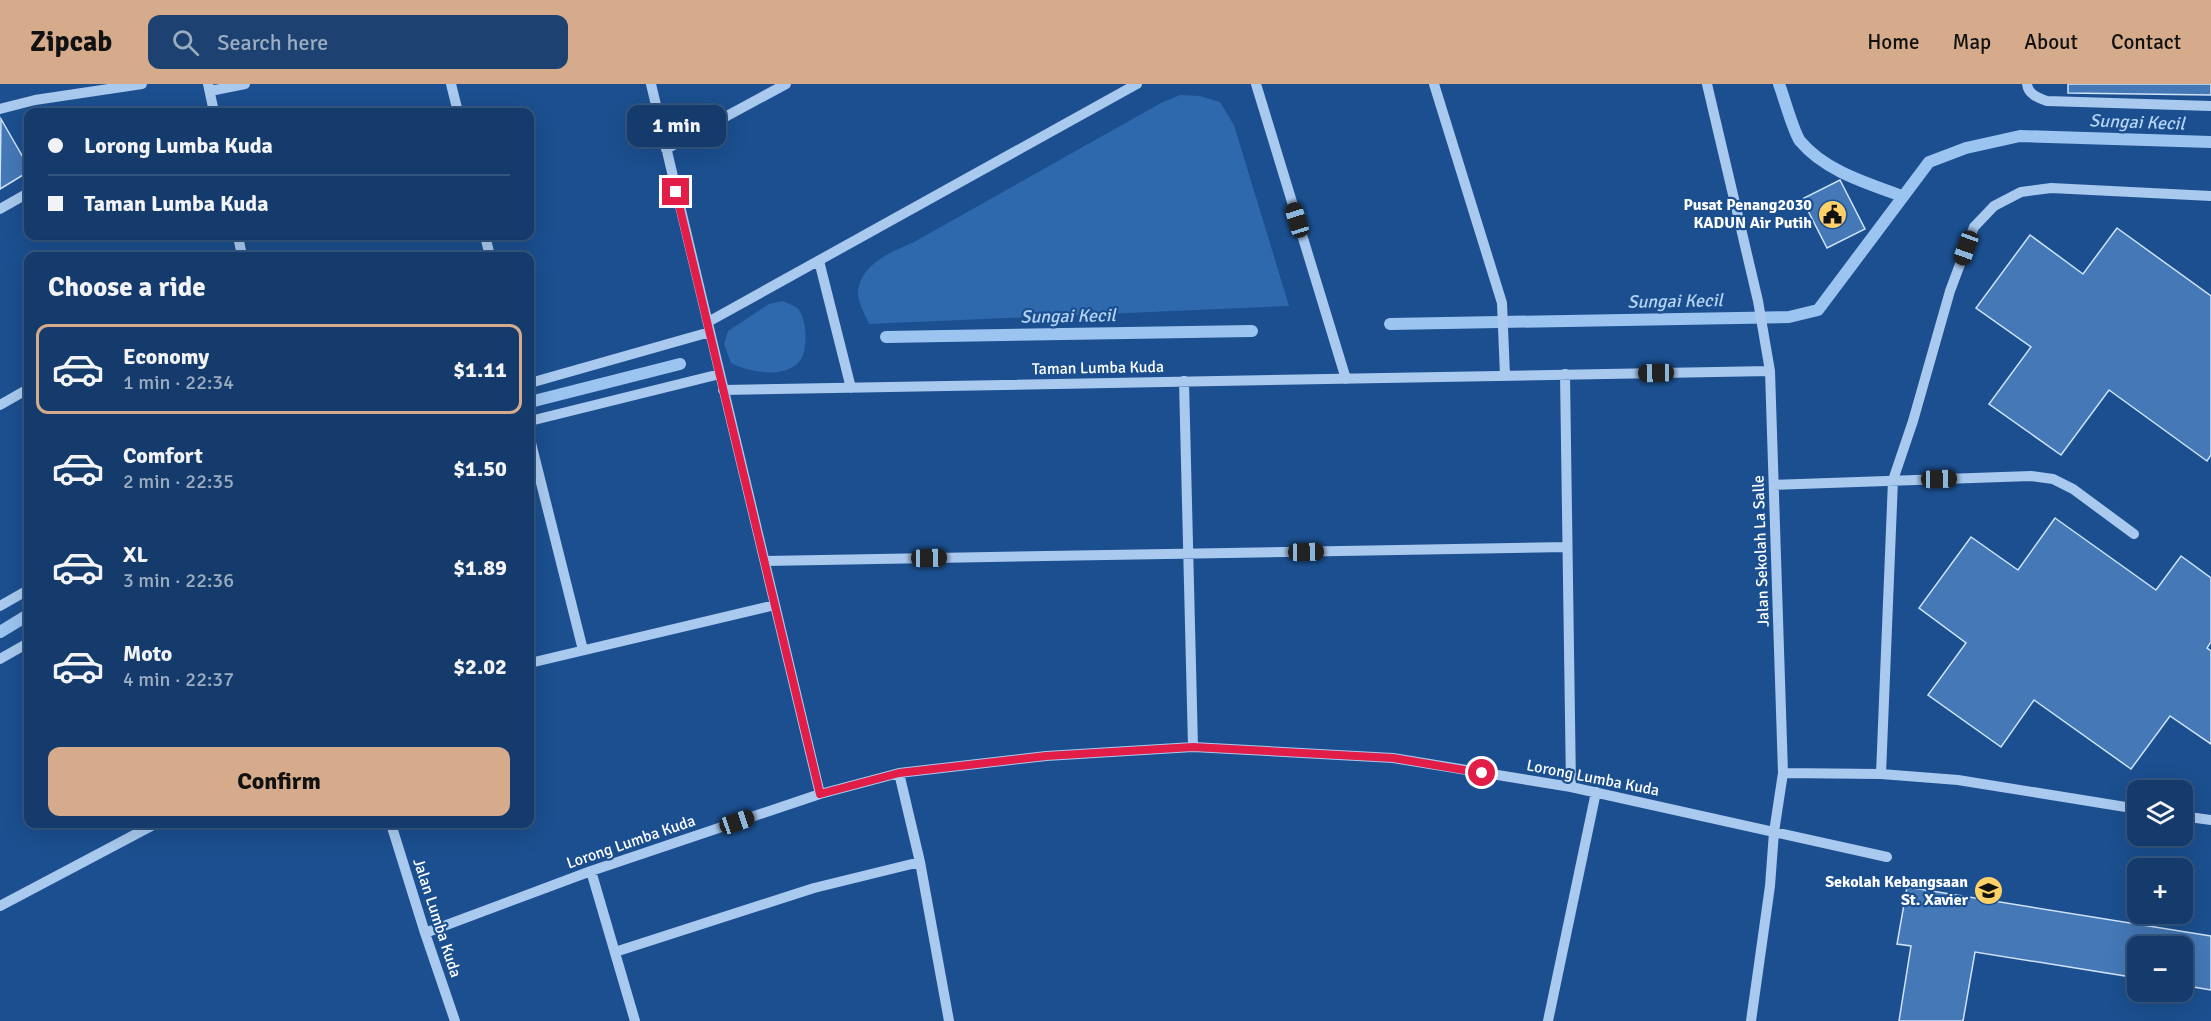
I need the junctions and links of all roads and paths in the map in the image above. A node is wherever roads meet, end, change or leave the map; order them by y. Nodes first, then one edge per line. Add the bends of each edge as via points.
1 (142, 84) edge
2 (245, 84) edge
3 (451, 84) edge
4 (651, 84) edge
5 (786, 84) edge
6 (1137, 84) edge
7 (1256, 84) edge
8 (1434, 84) edge
9 (1707, 84) edge
10 (2027, 84) edge
11 (209, 88) edge
12 (2211, 106) edge
13 (213, 108) edge
14 (457, 108) edge
15 (0, 109) edge
16 (666, 149) junction
17 (24, 195) edge
18 (2211, 196) edge
19 (0, 209) edge
20 (819, 261) junction
21 (709, 327) junction
22 (1770, 371) junction
23 (720, 374) junction
24 (1564, 374) junction
25 (1505, 376) junction
26 (1346, 379) junction
27 (1184, 381) junction
28 (534, 382) edge
29 (851, 388) junction
30 (723, 390) junction
31 (24, 391) edge
32 (0, 405) edge
33 (534, 420) edge
34 (534, 455) edge
35 (1893, 480) junction
36 (1774, 485) junction
37 (2134, 534) dead end
38 (1567, 548) junction
39 (1188, 554) junction
40 (765, 561) junction
41 (24, 592) edge
42 (775, 604) junction
43 (0, 606) edge
44 (24, 644) edge
45 (583, 650) junction
46 (0, 658) edge
47 (534, 662) edge
48 (1193, 747) junction
49 (899, 773) junction
50 (1783, 773) junction
51 (1881, 774) junction
52 (1571, 787) junction
53 (1596, 792) junction
54 (820, 794) junction
55 (2127, 807) edge
56 (2193, 818) edge
57 (2211, 820) edge
58 (147, 828) edge
59 (392, 828) edge
60 (1774, 832) junction
61 (1887, 857) dead end
62 (920, 862) junction
63 (591, 871) junction
64 (0, 906) edge
65 (425, 933) junction
66 (615, 952) junction
67 (455, 1021) edge
68 (635, 1021) edge
69 (949, 1021) edge
70 (1548, 1021) edge
71 (1751, 1021) edge

1 - 15 street
2 - 11 street
3 - 14 street
4 - 16 street
5 - 16 street
6 - 20 street
7 - 26 street
8 - 25 street via 1502,303
9 - 22 street, Jalan Sekolah La Salle via 1758,301
10 - 12 street via 2036,97 2047,101
11 - 13 street
16 - 21 street
17 - 19 street
18 - 35 street via 2051,188 2021,192 1994,206 1974,227 1950,291
20 - 21 street
20 - 29 street
21 - 23 street
21 - 28 street
22 - 24 street, Taman Lumba Kuda
22 - 36 street, Jalan Sekolah La Salle
23 - 30 street
23 - 33 street
24 - 25 street, Taman Lumba Kuda
24 - 38 street
25 - 26 street, Taman Lumba Kuda
26 - 27 street, Taman Lumba Kuda
27 - 29 street, Taman Lumba Kuda
27 - 39 street
29 - 30 street, Taman Lumba Kuda
30 - 40 street
31 - 32 street
34 - 45 street
35 - 36 street
35 - 37 street via 2031,476 2053,479
35 - 51 street
36 - 50 street, Jalan Sekolah La Salle
38 - 39 street
38 - 52 street
39 - 40 street
39 - 48 street
40 - 42 street
41 - 43 street
42 - 45 street
42 - 54 street
44 - 46 street
45 - 47 street
48 - 49 street, Lorong Lumba Kuda via 1046,756
48 - 52 street, Lorong Lumba Kuda via 1393,758
49 - 54 street, Lorong Lumba Kuda
49 - 62 street
50 - 51 street
50 - 60 street, Jalan Sekolah La Salle
51 - 55 street via 1958,780
52 - 53 street, Lorong Lumba Kuda
53 - 60 street, Lorong Lumba Kuda
53 - 70 street
54 - 63 street, Lorong Lumba Kuda
56 - 57 street
58 - 64 street
59 - 65 street, Jalan Lumba Kuda
60 - 61 street, Lorong Lumba Kuda
60 - 71 street, Jalan Sekolah La Salle
62 - 66 street via 814,888
62 - 69 street
63 - 65 street, Lorong Lumba Kuda
63 - 66 street
65 - 67 street, Jalan Lumba Kuda
66 - 68 street

